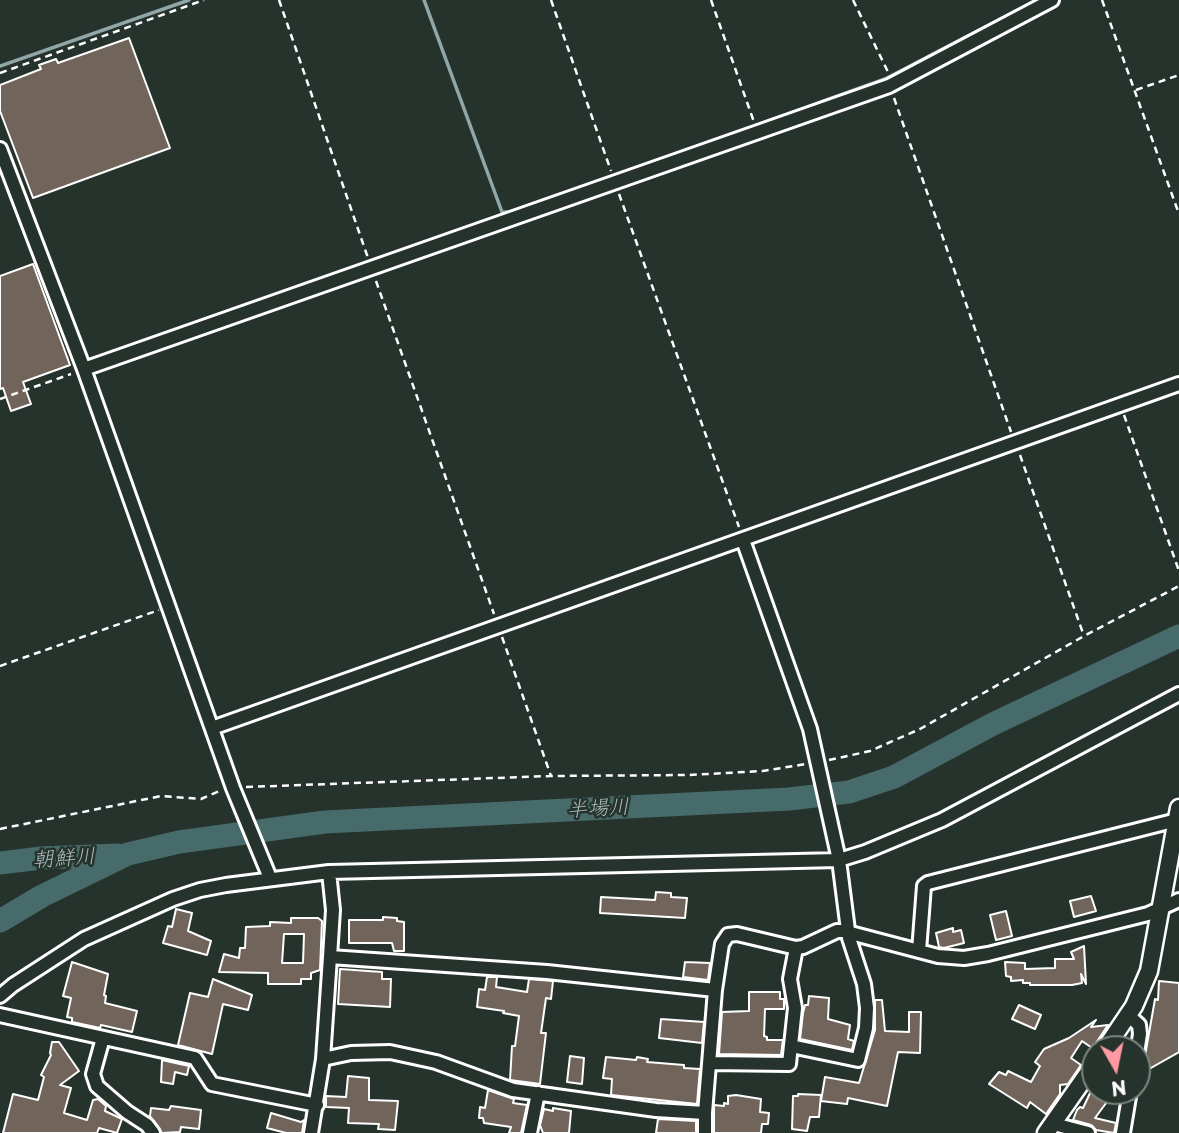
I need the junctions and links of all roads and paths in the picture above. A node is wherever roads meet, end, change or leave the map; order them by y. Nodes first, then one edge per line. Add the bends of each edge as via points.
1 (204, 0) edge
2 (279, 0) edge
3 (551, 0) edge
4 (710, 0) edge
5 (853, 0) edge
6 (1052, 0) edge
7 (1102, 0) edge
8 (0, 73) edge
9 (1179, 75) edge
10 (889, 80) junction
11 (1136, 91) junction
12 (757, 131) junction
13 (0, 149) edge
14 (615, 181) junction
15 (1179, 215) edge
16 (371, 268) junction
17 (84, 369) junction
18 (1179, 384) edge
19 (0, 399) edge
20 (1120, 405) junction
21 (1015, 442) junction
22 (743, 540) junction
23 (1179, 570) edge
24 (1179, 586) edge
25 (169, 607) junction
26 (498, 626) junction
27 (1084, 636) junction
28 (0, 666) edge
29 (1179, 694) edge
30 (212, 728) junction
31 (819, 764) junction
32 (551, 776) junction
33 (234, 791) junction
34 (1178, 814) edge
35 (0, 829) edge
36 (838, 856) junction
37 (329, 872) junction
38 (268, 875) junction
39 (1179, 900) edge
40 (1163, 906) junction
41 (850, 932) junction
42 (796, 948) junction
43 (919, 951) junction
44 (330, 957) junction
45 (715, 990) junction
46 (0, 996) edge
47 (1128, 1014) junction
48 (0, 1015) edge
49 (1114, 1035) edge
50 (1138, 1035) edge
51 (103, 1038) junction
52 (791, 1046) junction
53 (323, 1059) junction
54 (709, 1063) junction
55 (1081, 1083) edge
56 (538, 1093) junction
57 (317, 1105) junction
58 (1128, 1105) edge
59 (705, 1113) junction
60 (1050, 1128) edge
61 (153, 1133) edge
62 (311, 1133) edge
63 (530, 1133) edge
64 (705, 1133) edge
65 (1088, 1133) edge
66 (1123, 1133) edge

1 - 8 path
2 - 16 path
3 - 14 path
4 - 12 path
5 - 10 path
6 - 10 street
7 - 11 path
9 - 11 path
10 - 12 street
10 - 21 path
11 - 15 path
12 - 14 street
13 - 17 street
14 - 16 street
14 - 22 path
16 - 17 street
16 - 26 path
17 - 19 path
17 - 25 street
18 - 20 street
20 - 21 street
20 - 23 path
21 - 22 street
21 - 27 path
22 - 26 street
22 - 31 street
24 - 27 path
25 - 28 path
25 - 30 street
26 - 30 street
26 - 32 path
27 - 31 path via 920,730 870,751
29 - 36 street via 942,820 865,852
30 - 33 street
31 - 32 path via 689,775
31 - 36 street
32 - 33 path
33 - 35 path via 219,791 201,799 161,796
33 - 38 street
34 - 40 street
34 - 43 street via 928,883 924,886
36 - 37 street
36 - 41 street
37 - 38 street
37 - 44 street via 333,909
38 - 46 street via 200,890 117,923 48,961
39 - 40 street
40 - 43 street via 988,954 964,958
40 - 47 street via 1149,971
41 - 42 street via 837,931
41 - 43 street
41 - 52 street via 867,1008 858,1060
42 - 45 street via 728,935 722,944
42 - 52 street via 790,979 795,1008
44 - 45 street via 547,971
44 - 53 street
45 - 54 street
47 - 49 street
47 - 50 street via 1139,1026
48 - 51 street
51 - 57 street via 195,1058 212,1084
51 - 61 street via 93,1074 97,1087
52 - 54 street via 789,1065
53 - 56 street via 390,1052 436,1062 500,1087
53 - 57 street
54 - 59 street
55 - 60 street
56 - 59 street
56 - 63 street
57 - 62 street
58 - 66 street
59 - 64 street
60 - 65 street

